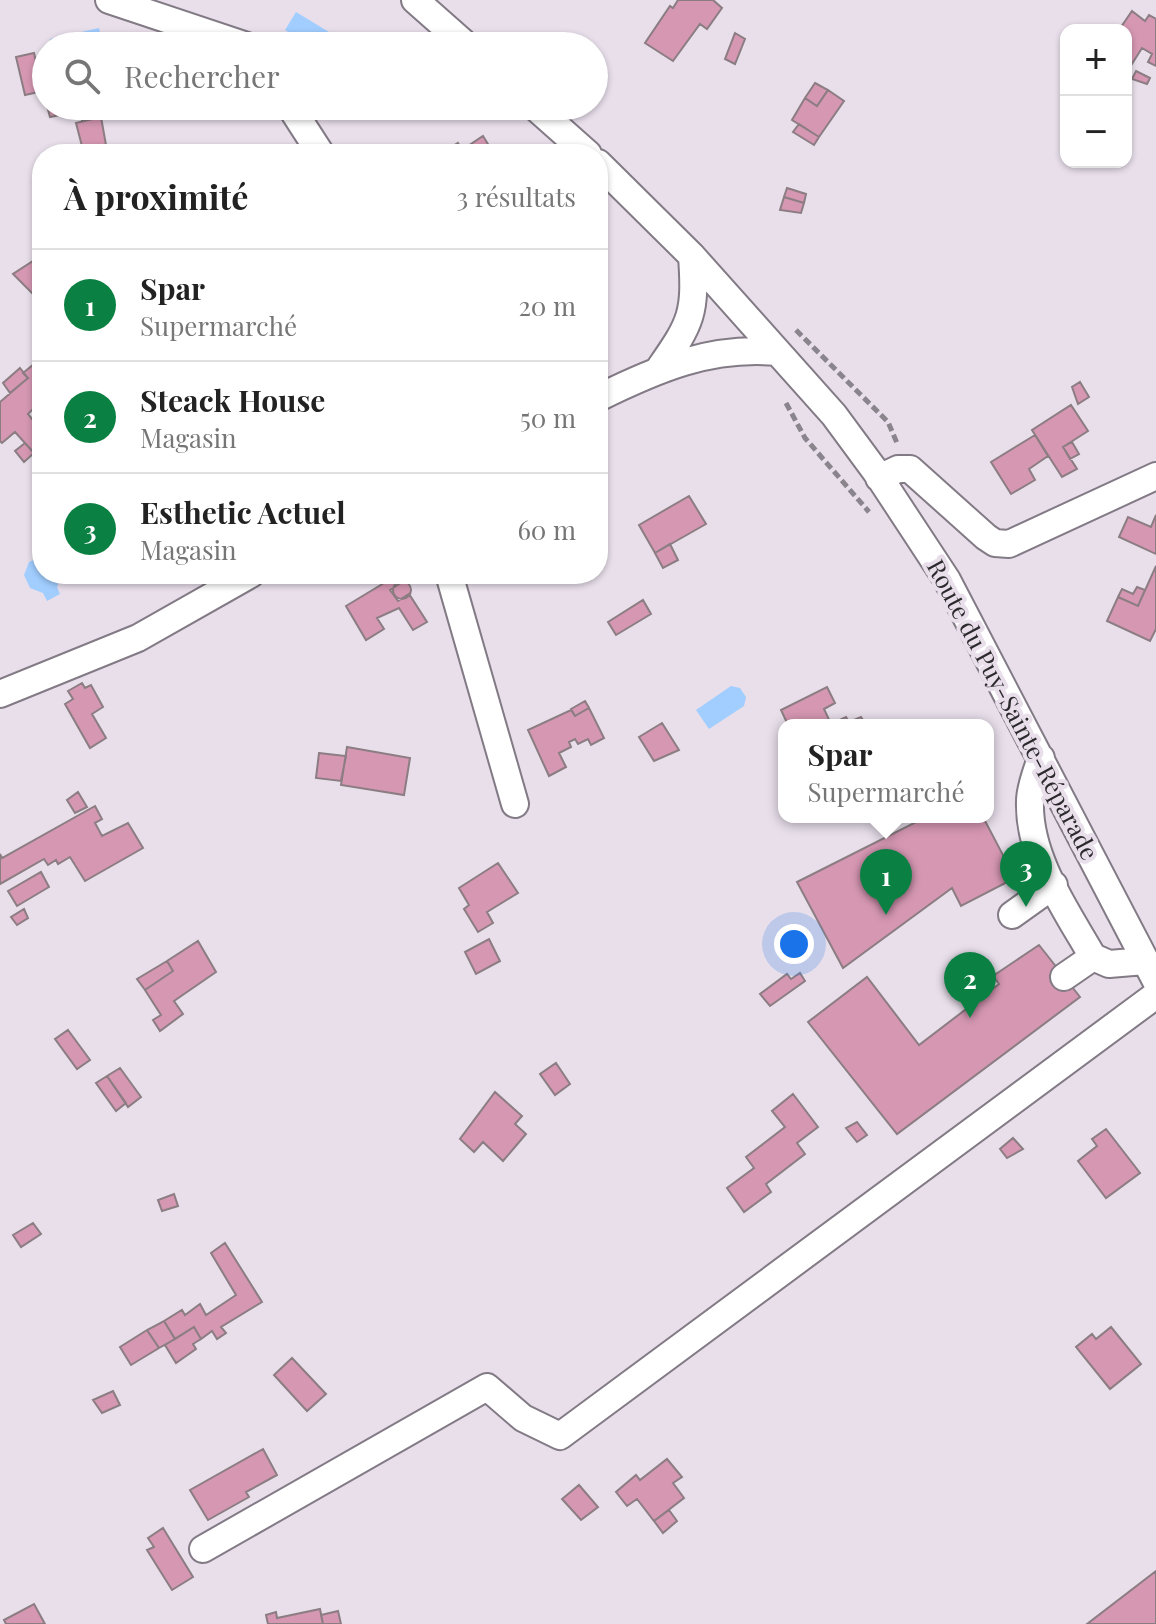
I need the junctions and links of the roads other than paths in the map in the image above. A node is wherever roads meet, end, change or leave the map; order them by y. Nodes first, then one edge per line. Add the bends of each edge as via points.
1 (109, 0) edge
2 (415, 0) edge
3 (205, 32) edge
4 (451, 32) edge
5 (299, 120) edge
6 (550, 120) edge
7 (315, 144) edge
8 (577, 144) edge
9 (608, 173) edge
10 (692, 256) junction
11 (777, 352) junction
12 (659, 369) junction
13 (608, 393) edge
14 (1156, 476) edge
15 (879, 478) junction
16 (233, 584) edge
17 (452, 584) edge
18 (0, 694) edge
19 (1041, 758) junction
20 (515, 804) dead end
21 (1054, 885) junction
22 (1012, 915) dead end
23 (1093, 957) junction
24 (1151, 971) edge
25 (1064, 977) dead end
26 (1156, 995) edge
27 (203, 1549) dead end

1 - 3 street
2 - 4 street
5 - 7 street
6 - 8 street
9 - 10 street, Route du Puy-Sainte-Réparade
10 - 11 street, Route du Puy-Sainte-Réparade
10 - 12 street via 695,306
11 - 12 street via 707,354
11 - 15 street, Route du Puy-Sainte-Réparade via 834,415
12 - 13 street
14 - 15 street via 1009,544 986,537 910,469
15 - 19 street, Route du Puy-Sainte-Réparade via 947,580
16 - 18 street via 138,638
17 - 20 street
19 - 21 street via 1030,797 1031,826
19 - 24 street, Route du Puy-Sainte-Réparade
21 - 22 street
21 - 23 street
23 - 24 street
23 - 25 street
26 - 27 street via 560,1436 523,1418 487,1387

